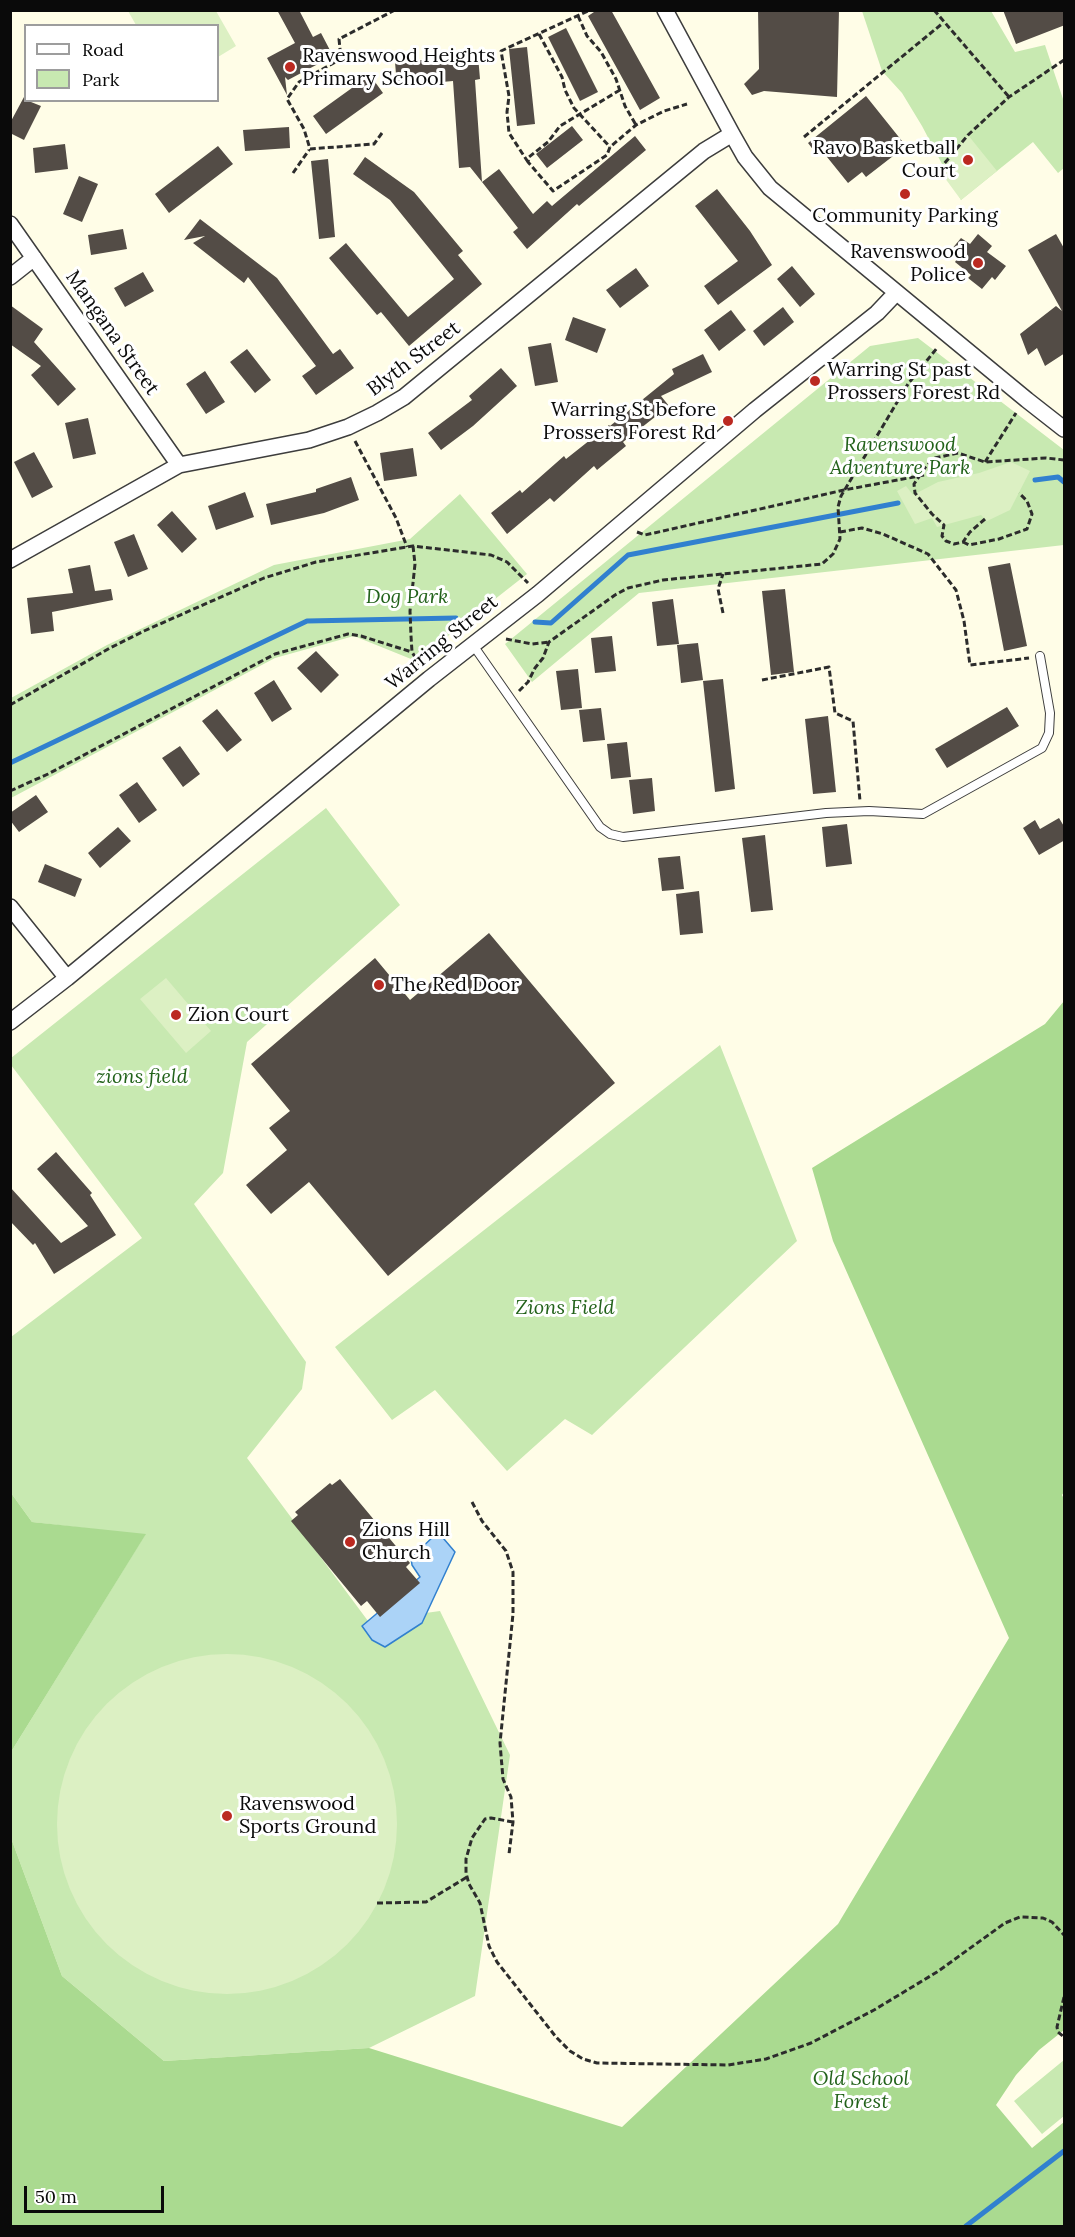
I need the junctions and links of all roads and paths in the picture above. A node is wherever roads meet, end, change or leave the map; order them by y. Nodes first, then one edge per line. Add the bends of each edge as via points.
1 (395, 10) edge
2 (590, 10) edge
3 (665, 10) edge
4 (934, 10) edge
5 (578, 16) junction
6 (943, 23) junction
7 (539, 34) junction
8 (1065, 60) edge
9 (620, 90) junction
10 (1009, 97) junction
11 (687, 104) dead end
12 (579, 114) junction
13 (636, 125) junction
14 (382, 133) dead end
15 (732, 134) junction
16 (804, 137) dead end
17 (610, 147) junction
18 (310, 149) junction
19 (528, 162) junction
20 (939, 170) dead end
21 (293, 173) dead end
22 (10, 224) edge
23 (34, 258) junction
24 (10, 277) edge
25 (896, 293) junction
26 (938, 348) dead end
27 (1018, 410) dead end
28 (348, 428) junction
29 (1065, 429) edge
30 (1065, 460) edge
31 (985, 462) junction
32 (179, 465) junction
33 (935, 473) dead end
34 (918, 477) junction
35 (844, 490) junction
36 (1019, 493) dead end
37 (985, 519) dead end
38 (618, 526) junction
39 (839, 532) junction
40 (963, 542) junction
41 (413, 546) junction
42 (407, 547) junction
43 (10, 560) edge
44 (723, 574) junction
45 (538, 594) junction
46 (723, 613) dead end
47 (487, 634) junction
48 (549, 642) junction
49 (473, 645) junction
50 (412, 652) junction
51 (1040, 656) joint
52 (429, 679) junction
53 (762, 680) dead end
54 (511, 699) junction
55 (10, 705) edge
56 (10, 791) edge
57 (861, 811) junction
58 (10, 907) edge
59 (67, 978) junction
60 (10, 1022) edge
61 (471, 1502) dead end
62 (513, 1821) junction
63 (509, 1854) dead end
64 (467, 1877) junction
65 (377, 1903) dead end
66 (1065, 1935) edge
67 (1065, 1997) edge
68 (1065, 2037) edge

1 - 18 path via 339,39 341,59 299,82 287,99
2 - 5 path
3 - 15 street
4 - 6 path
5 - 7 path
5 - 9 path
6 - 10 path
6 - 16 path
7 - 12 path
7 - 19 path via 501,51 509,96 509,133
8 - 10 path
9 - 12 path
9 - 13 path
10 - 20 path via 968,135
11 - 13 path
12 - 17 path
12 - 19 path via 560,126
13 - 17 path
14 - 18 path via 374,144
15 - 25 street via 770,188
15 - 28 street, Blyth Street via 704,151 404,397
17 - 19 path via 607,155 553,191
18 - 21 path
22 - 23 street, Mangana Street
23 - 24 street
23 - 32 street, Mangana Street
25 - 29 street
25 - 38 street, Warring Street via 877,313
26 - 35 path via 903,393
27 - 31 path
28 - 32 street, Blyth Street via 309,440
28 - 42 path via 396,518
30 - 31 path
31 - 34 path via 958,453 946,454 934,458
32 - 43 street, Blyth Street
33 - 34 path
34 - 35 path
34 - 40 path via 915,493 944,525 942,536 954,544
35 - 38 path via 645,535
35 - 39 path via 838,507
36 - 40 path via 1032,514 1027,529 999,539 969,545
37 - 40 path
38 - 45 street, Warring Street
39 - 44 path via 833,554 822,564
39 - 51 path via 862,528 928,554 956,590 970,665
41 - 42 path
41 - 45 path via 491,555 507,562
41 - 50 path
42 - 55 path via 316,562 264,578 110,648
44 - 46 path via 718,589
44 - 48 path via 663,579 628,588
45 - 47 street, Warring Street
47 - 48 path via 532,644
47 - 49 street, Warring Street
48 - 54 path via 528,682
49 - 52 street, Warring Street
49 - 54 lane
50 - 52 path
50 - 56 path via 348,634 275,654
51 - 57 lane via 1050,713 1049,733 1042,748 923,814
52 - 59 street, Warring Street
53 - 57 path via 828,667 835,712 854,721
54 - 57 lane via 600,827 610,834 623,837
58 - 59 street
59 - 60 street, Warring Street
61 - 62 path via 506,1551 513,1572 513,1614 500,1743
62 - 63 path
62 - 64 path via 485,1819 472,1838 466,1858
64 - 65 path via 426,1902
64 - 66 path via 480,1903 489,1946 497,1962 556,2037 570,2051 597,2063 728,2064 766,2059 811,2043 874,2010 937,1972 1005,1923 1020,1917 1043,1918
67 - 68 path via 1057,2027

